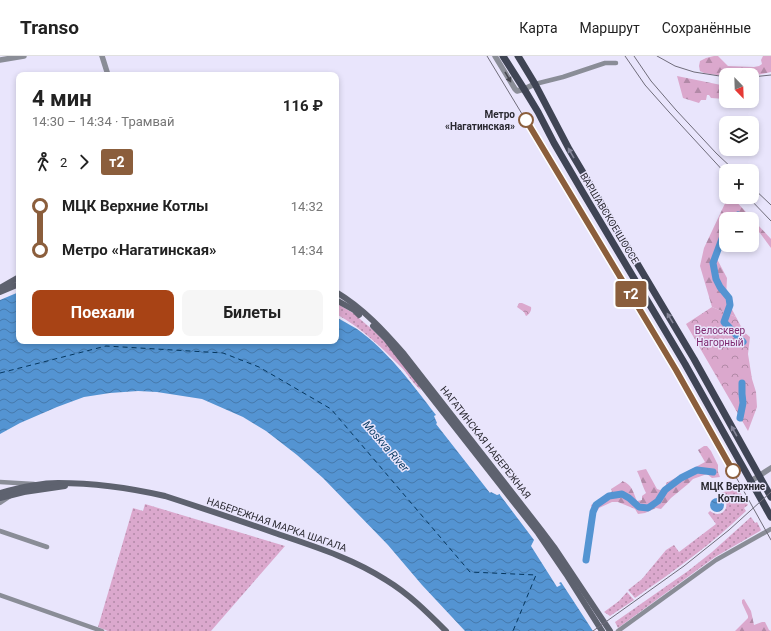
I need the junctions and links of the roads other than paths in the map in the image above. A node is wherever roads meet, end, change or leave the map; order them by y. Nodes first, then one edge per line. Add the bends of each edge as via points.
1 (24, 56) edge
2 (102, 56) edge
3 (495, 56) edge
4 (502, 56) edge
5 (518, 56) edge
6 (0, 60) edge
7 (616, 63) dead end
8 (107, 72) edge
9 (535, 84) junction
10 (524, 89) junction
11 (16, 279) edge
12 (16, 285) edge
13 (0, 288) edge
14 (0, 292) edge
15 (339, 294) edge
16 (339, 302) edge
17 (771, 468) edge
18 (760, 476) junction
19 (751, 481) junction
20 (0, 482) edge
21 (81, 484) junction
22 (41, 485) junction
23 (0, 493) edge
24 (14, 494) junction
25 (771, 497) edge
26 (0, 498) edge
27 (0, 503) edge
28 (771, 517) edge
29 (770, 528) edge
30 (0, 531) edge
31 (47, 547) dead end
32 (0, 595) edge
33 (102, 631) edge
34 (446, 631) edge
35 (602, 631) edge
36 (610, 631) edge
37 (618, 631) edge

1 - 6 street
2 - 8 street
3 -> 10 street via 515,89
4 - 10 main road, ВАРШАВСКОЕ ШОССЕ
5 - 9 main road, ВАРШАВСКОЕ ШОССЕ
7 - 9 street via 605,63
9 - 10 street
18 -> 9 main road, ВАРШАВСКОЕ ШОССЕ via 690,352 569,149
10 - 19 main road, ВАРШАВСКОЕ ШОССЕ
11 - 13 main road
12 - 14 main road
15 - 36 main road, НАГАТИНСКАЯ НАБЕРЕЖНАЯ via 376,323 404,354 542,531
16 - 35 main road, НАГАТИНСКАЯ НАБЕРЕЖНАЯ via 354,310 386,339 538,533
17 - 18 street
18 - 19 street
18 - 25 main road, ВАРШАВСКОЕ ШОССЕ
19 - 28 main road, ВАРШАВСКОЕ ШОССЕ
20 - 22 street
21 - 22 main road, НАБЕРЕЖНАЯ МАРКА ШАГАЛА
21 - 24 main road, НАБЕРЕЖНАЯ МАРКА ШАГАЛА
21 - 34 main road, НАБЕРЕЖНАЯ МАРКА ШАГАЛА via 121,487 165,496 335,554 361,565 393,584
22 - 23 main road, НАБЕРЕЖНАЯ МАРКА ШАГАЛА
24 - 26 main road, НАБЕРЕЖНАЯ МАРКА ШАГАЛА
24 - 27 street
29 - 37 street via 716,560
30 - 31 street
32 - 33 street

